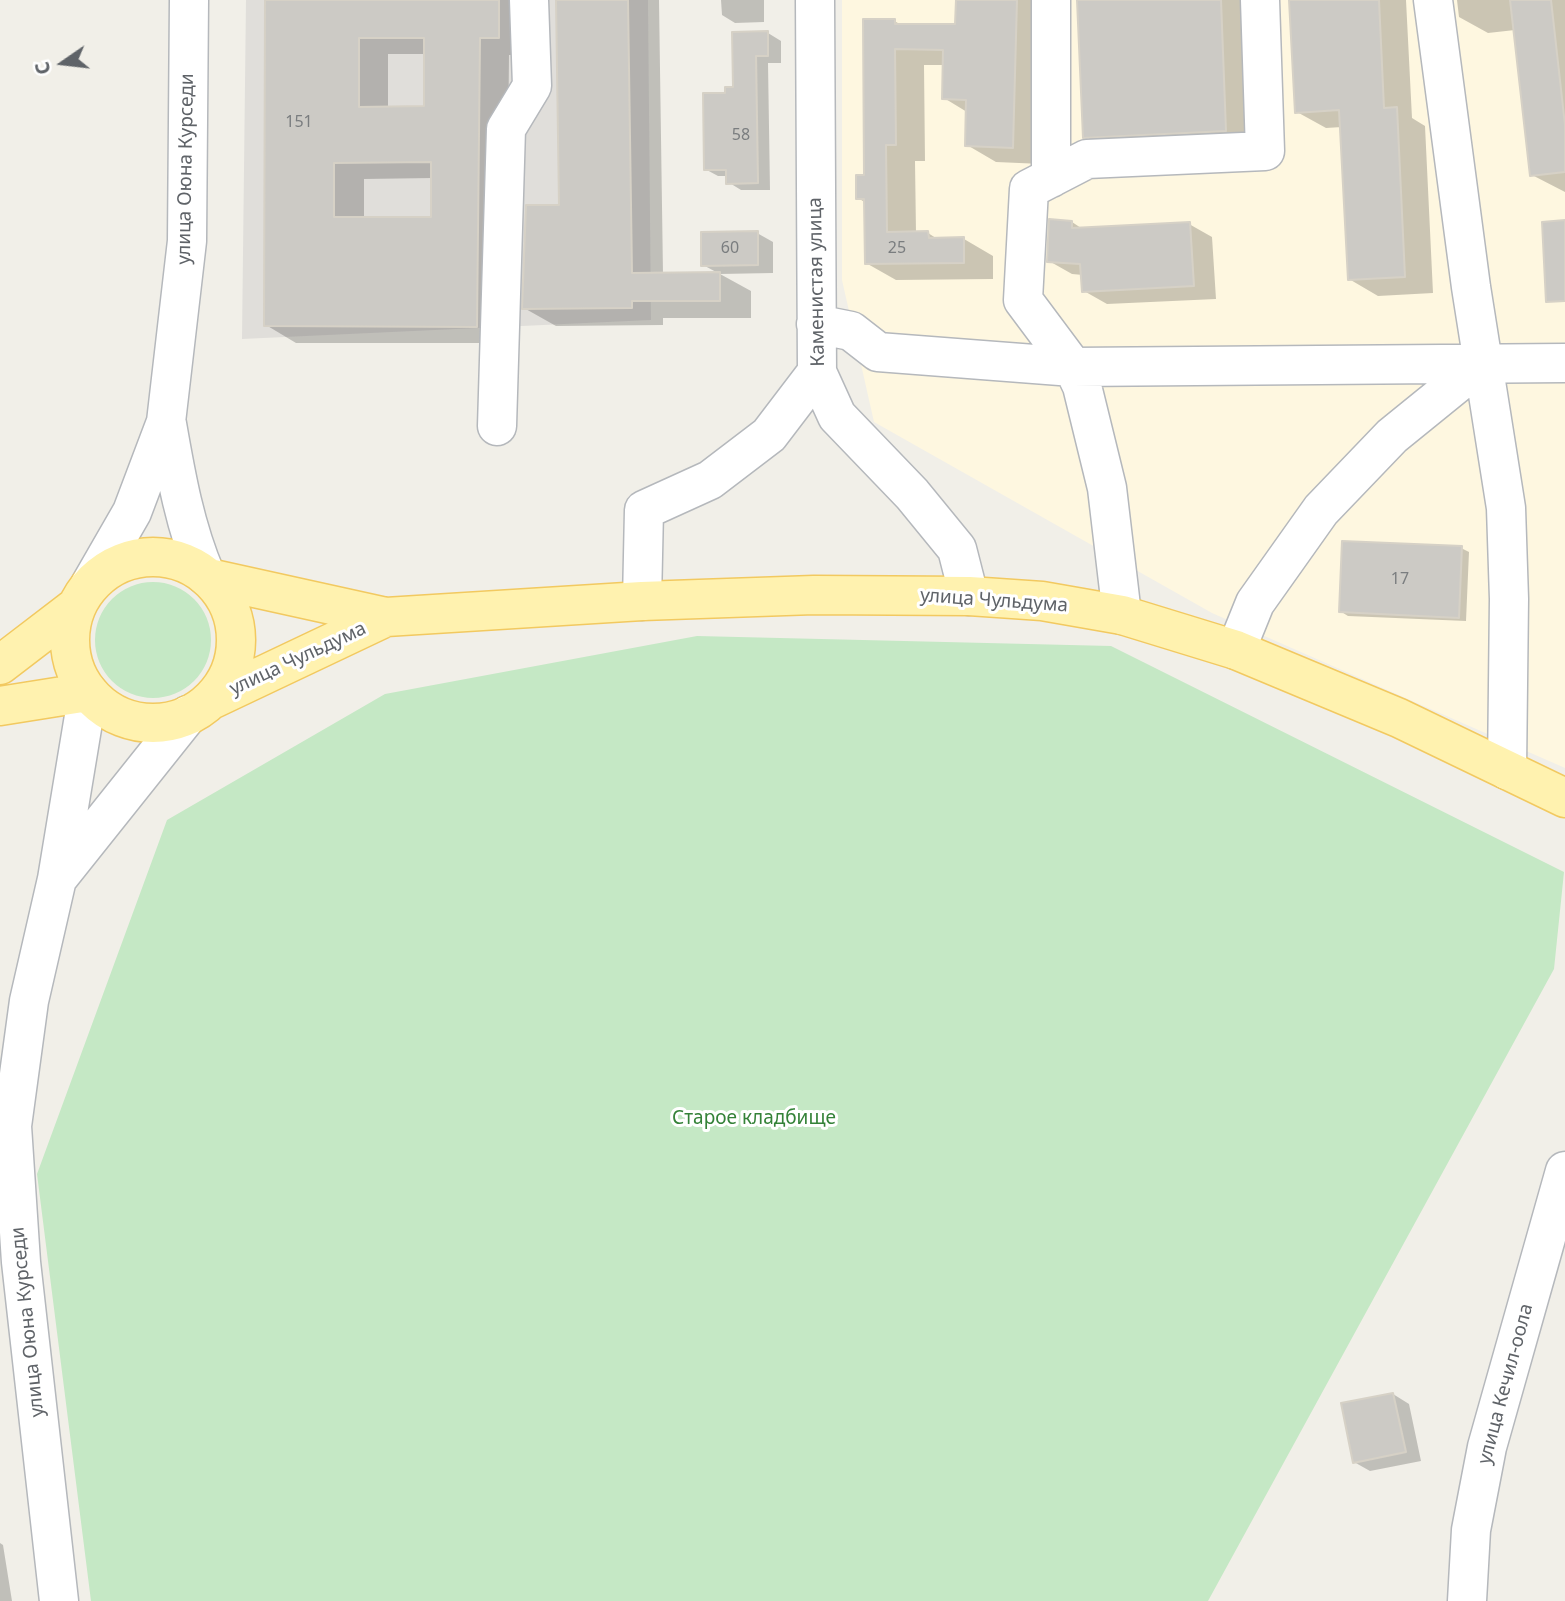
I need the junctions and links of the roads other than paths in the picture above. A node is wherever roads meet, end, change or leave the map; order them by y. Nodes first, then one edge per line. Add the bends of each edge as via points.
1 (190, 0) edge
2 (529, 0) edge
3 (815, 0) edge
4 (1051, 0) edge
5 (1261, 0) edge
6 (1433, 0) edge
7 (1051, 178) junction
8 (816, 324) junction
9 (1482, 363) junction
10 (1565, 363) edge
11 (1073, 368) junction
12 (817, 372) junction
13 (166, 422) junction
14 (497, 426) dead end
15 (207, 577) junction
16 (84, 596) junction
17 (969, 596) junction
18 (642, 601) junction
19 (1122, 615) junction
20 (386, 617) junction
21 (1236, 650) junction
22 (0, 665) edge
23 (88, 692) junction
24 (0, 706) edge
25 (200, 708) junction
26 (1507, 770) junction
27 (1565, 798) edge
28 (57, 879) junction
29 (1565, 1171) edge
30 (1560, 1206) edge
31 (59, 1601) edge
32 (1467, 1601) edge

1 - 13 street, улица Оюна Курседи via 187,241
2 - 14 street via 532,86 506,129
3 - 8 street, Каменистая улица
4 - 7 street
5 - 7 street via 1265,151 1087,159
6 - 9 street
7 - 11 street via 1029,189 1023,300
8 - 11 street via 851,331 878,352
8 - 12 street, Каменистая улица
9 - 10 street
9 - 11 street
9 - 21 street via 1392,436 1321,510 1255,603
9 - 26 street via 1506,508
11 - 19 street via 1082,386 1107,488
12 - 17 street, Каменистая улица via 837,416 957,549
12 - 18 street via 769,435 710,480 644,510
13 - 15 street, улица Оюна Курседи via 189,531
13 - 16 street, улица Оюна Курседи via 131,512
15 - 16 main road via 184,563 159,557 134,559 110,569
15 - 20 main road, улица Чульдума
15 - 25 main road via 224,596 234,622 236,650 228,677
16 - 22 main road
16 - 23 main road via 71,628 71,651
17 - 18 main road, улица Чульдума
17 - 19 main road, улица Чульдума via 1042,601
18 - 20 main road, улица Чульдума
19 - 21 main road, улица Чульдума
20 - 25 main road, улица Чульдума
21 - 26 main road, улица Чульдума via 1399,718
23 - 24 main road
23 - 25 main road via 119,716 142,723 166,722
23 - 28 street, улица Оюна Курседи
25 - 28 street, улица Оюна Курседи
26 - 27 main road, улица Чульдума
28 - 31 street, улица Оюна Курседи via 29,1001 12,1126 21,1262
29 - 30 street, улица Кечил-оола
30 - 32 street, улица Кечил-оола via 1487,1447 1471,1530

